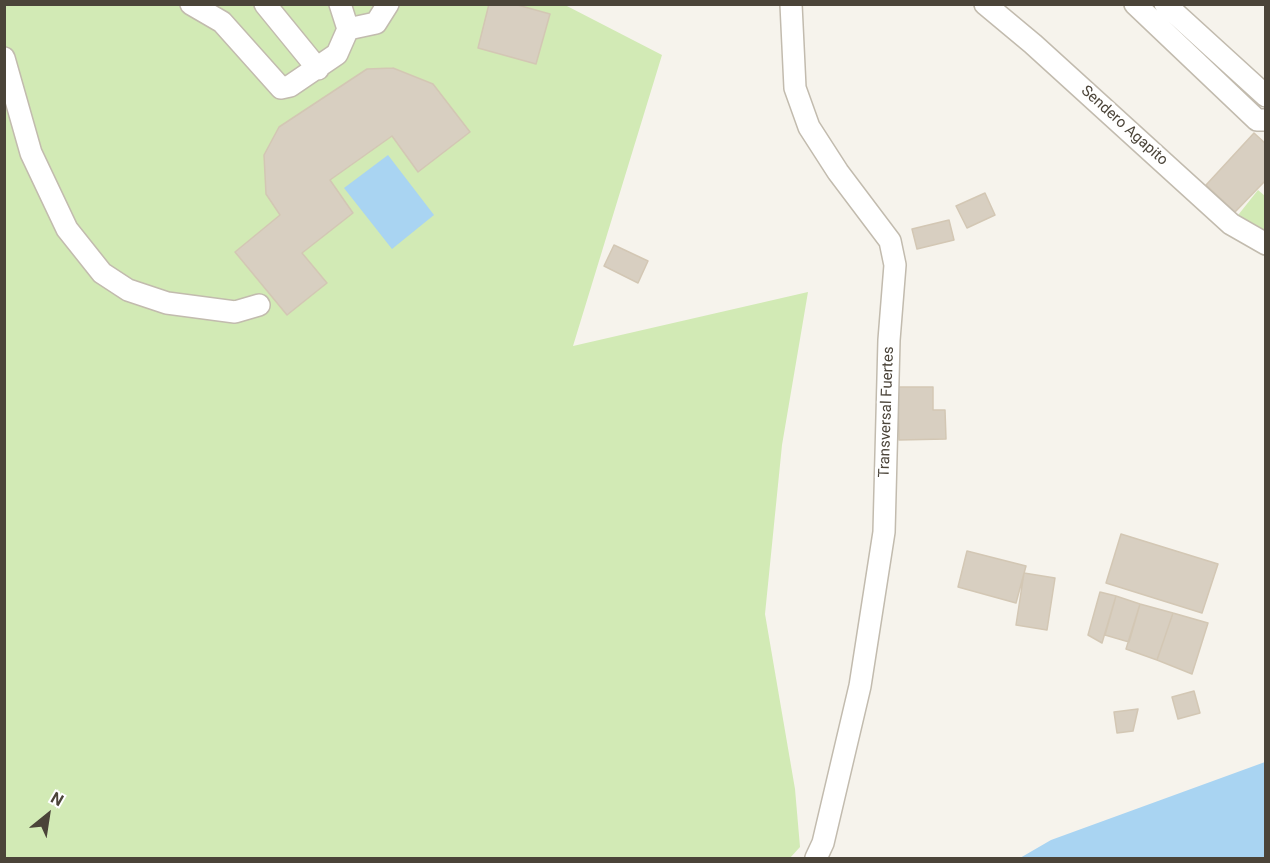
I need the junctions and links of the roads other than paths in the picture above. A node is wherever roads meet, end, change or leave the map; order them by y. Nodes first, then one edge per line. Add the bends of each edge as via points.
1 (191, 4) edge
2 (265, 4) edge
3 (388, 4) edge
4 (791, 4) edge
5 (985, 4) edge
6 (1135, 4) edge
7 (339, 6) edge
8 (1166, 11) edge
9 (223, 14) edge
10 (348, 29) junction
11 (4, 58) edge
12 (318, 69) junction
13 (1266, 96) edge
14 (1266, 120) edge
15 (1266, 244) edge
16 (259, 305) dead end
17 (820, 851) edge

1 - 9 street
2 - 12 street
3 - 10 street via 376,23
4 - 17 street, Transversal Fuertes via 795,88 809,127 890,241 895,265 884,532 860,686
5 - 15 street, Sendero Agapito via 1230,224
6 - 8 street
7 - 10 street
8 - 13 street
8 - 14 street via 1257,120
9 - 12 street via 281,88
10 - 12 street via 337,54
11 - 16 street via 31,153 68,229 102,273 128,290 167,303 235,312

